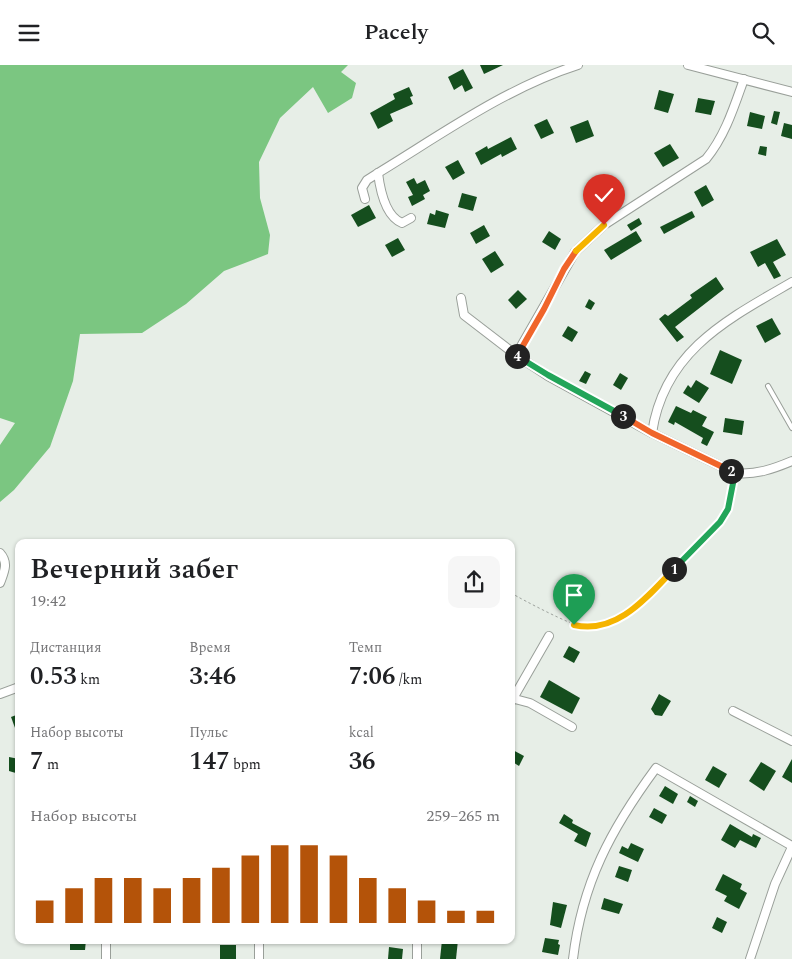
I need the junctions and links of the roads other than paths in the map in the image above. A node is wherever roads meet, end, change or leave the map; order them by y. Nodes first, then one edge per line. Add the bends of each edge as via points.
1 (578, 65) edge
2 (688, 65) edge
3 (744, 79) junction
4 (792, 92) edge
5 (378, 173) junction
6 (365, 199) dead end
7 (411, 219) dead end
8 (792, 282) edge
9 (461, 298) dead end
10 (516, 355) junction
11 (768, 385) dead end
12 (792, 428) edge
13 (652, 433) junction
14 (792, 461) edge
15 (2, 557) edge
16 (0, 583) edge
17 (549, 636) dead end
18 (15, 688) edge
19 (0, 694) edge
20 (515, 695) edge
21 (515, 700) edge
22 (733, 711) dead end
23 (572, 727) dead end
24 (792, 741) edge
25 (792, 847) edge
26 (106, 944) edge
27 (258, 944) edge
28 (417, 944) edge
29 (106, 959) edge
30 (259, 959) edge
31 (417, 959) edge
32 (573, 959) edge
33 (750, 959) edge

1 - 5 street via 549,74 472,115
2 - 3 street
3 - 4 street
3 - 10 street via 717,146 706,159 604,225 575,252
5 - 6 street via 362,188
5 - 7 street via 381,194 392,215 402,223
8 - 13 street via 699,341 666,388
9 - 10 street via 464,315
10 - 13 street
11 - 12 lane
13 - 14 street via 735,473 765,471
15 - 16 street via 6,569
17 - 20 street
18 - 19 street
21 - 23 street via 530,703
22 - 24 street
25 - 32 street via 656,768 606,845 590,880 577,926
25 - 33 street via 775,884
26 - 29 street
27 - 30 street
28 - 31 street

